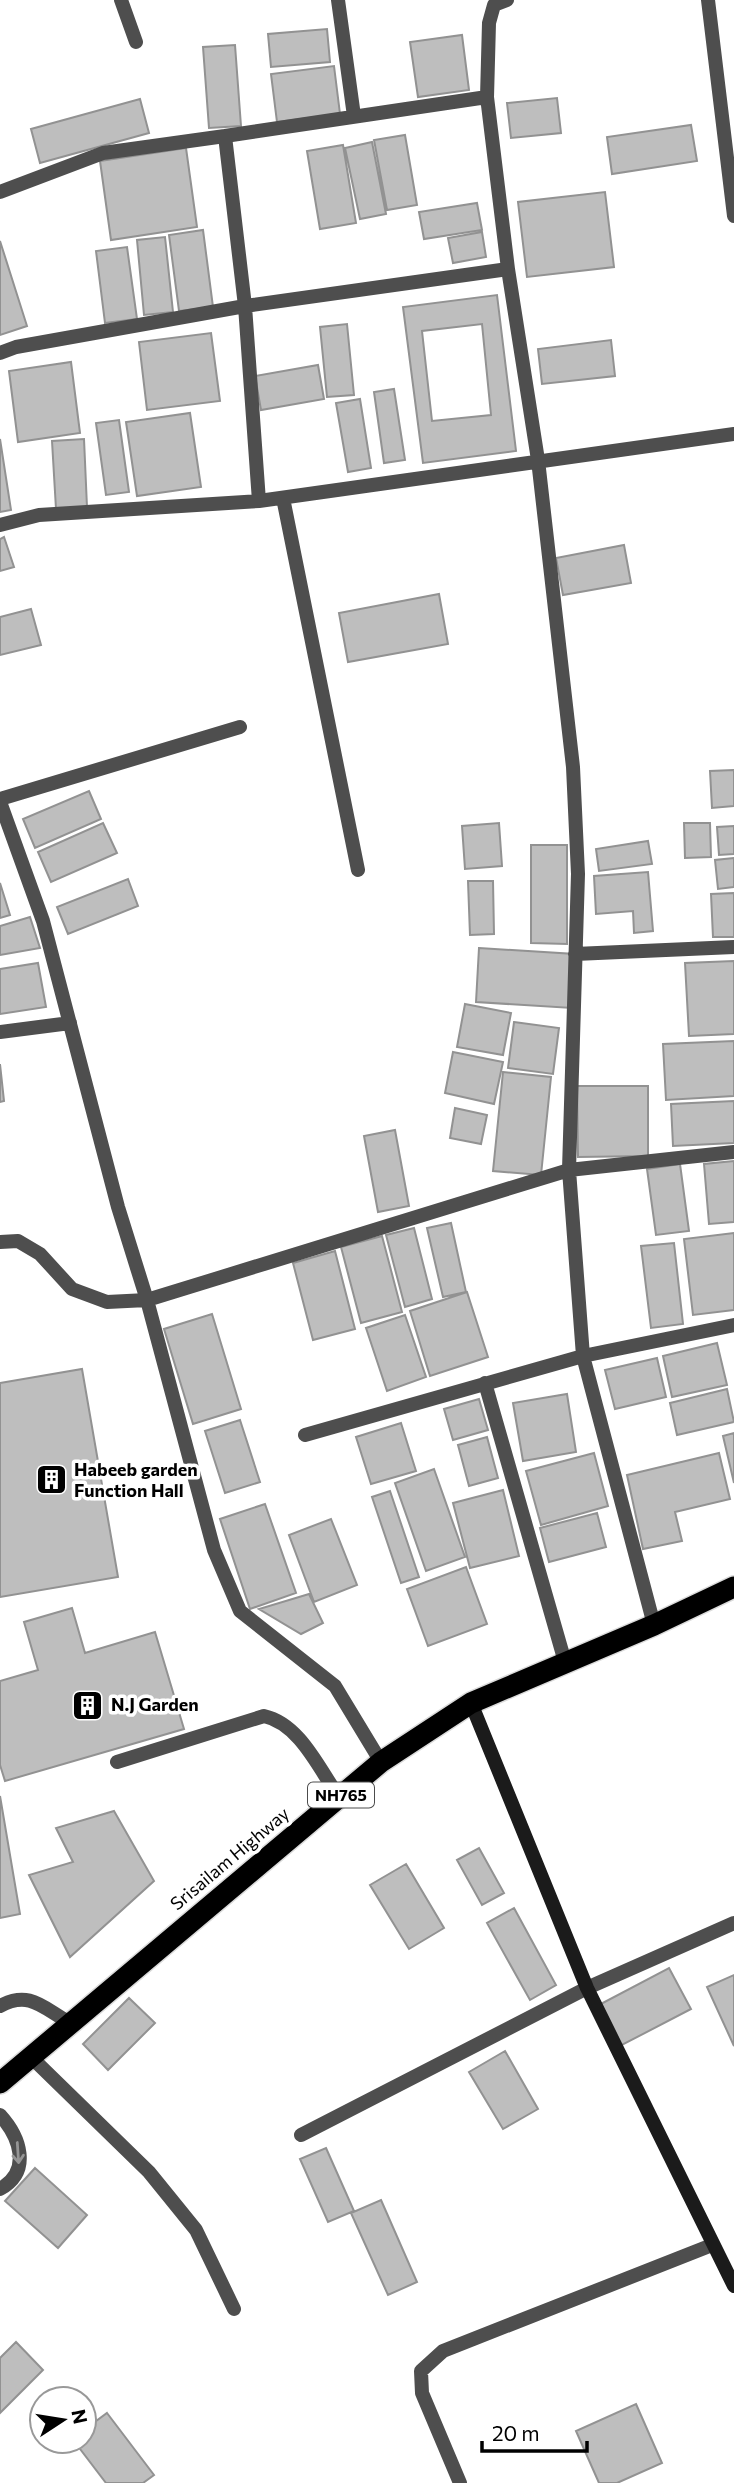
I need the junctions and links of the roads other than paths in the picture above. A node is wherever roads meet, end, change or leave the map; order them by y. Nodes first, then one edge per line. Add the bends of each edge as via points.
1 (121, 0) edge
2 (338, 0) edge
3 (507, 0) edge
4 (708, 0) edge
5 (136, 42) dead end
6 (487, 97) junction
7 (354, 116) junction
8 (225, 136) junction
9 (0, 192) edge
10 (733, 207) edge
11 (508, 269) junction
12 (245, 306) junction
13 (0, 353) edge
14 (734, 434) edge
15 (538, 460) junction
16 (283, 498) junction
17 (259, 501) junction
18 (0, 525) edge
19 (240, 727) dead end
20 (0, 800) edge
21 (358, 870) dead end
22 (734, 947) edge
23 (575, 954) junction
24 (70, 1023) junction
25 (0, 1032) edge
26 (734, 1152) edge
27 (569, 1170) junction
28 (0, 1242) edge
29 (147, 1300) junction
30 (734, 1325) edge
31 (583, 1356) junction
32 (485, 1382) junction
33 (305, 1435) dead end
34 (734, 1587) edge
35 (654, 1625) junction
36 (565, 1662) junction
37 (471, 1703) junction
38 (117, 1762) dead end
39 (381, 1762) junction
40 (339, 1797) junction
41 (734, 1923) edge
42 (587, 1988) junction
43 (0, 2006) edge
44 (70, 2023) junction
45 (30, 2056) junction
46 (0, 2083) edge
47 (0, 2115) edge
48 (301, 2135) dead end
49 (0, 2189) edge
50 (712, 2245) junction
51 (734, 2286) edge
52 (234, 2309) dead end
53 (460, 2483) edge

1 - 5 street
2 - 7 street
3 - 6 street via 495,5 489,23
4 - 10 street
6 - 7 street
6 - 11 street
7 - 8 street
8 - 9 street via 103,153
8 - 12 street
11 - 12 street
11 - 15 street
12 - 13 street
12 - 17 street
14 - 15 street
15 - 16 street
15 - 23 street via 573,767 578,874
16 - 17 street
16 - 21 street
17 - 18 street via 39,515
19 - 20 street
20 - 24 street via 44,920
22 - 23 street
23 - 27 street
24 - 25 street
24 - 29 street
26 - 27 street
27 - 29 street
27 - 31 street
28 - 29 street via 18,1241 40,1254 72,1289 107,1302
29 - 39 street via 214,1550 240,1611 335,1686
30 - 31 street
31 - 32 street
31 - 35 street
32 - 33 street
32 - 36 street
34 - 35 highway, Srisailam Highway / NH765
35 - 36 highway, Srisailam Highway / NH765
36 - 37 highway, Srisailam Highway / NH765
37 - 39 highway, Srisailam Highway / NH765
37 - 42 street
38 - 40 street via 264,1716 276,1718 294,1732
39 - 40 highway, Srisailam Highway / NH765
40 - 44 highway, Srisailam Highway / NH765
41 - 42 street
42 - 48 street
42 - 50 street
43 - 44 street via 14,1998 26,1998
44 - 45 highway, Srisailam Highway / NH765
45 - 46 highway, Srisailam Highway / NH765
45 - 52 street via 157,2182 196,2230
47 -> 49 street via 13,2129 19,2149 18,2169
50 - 51 street
50 - 53 street via 443,2351 421,2371 422,2393

